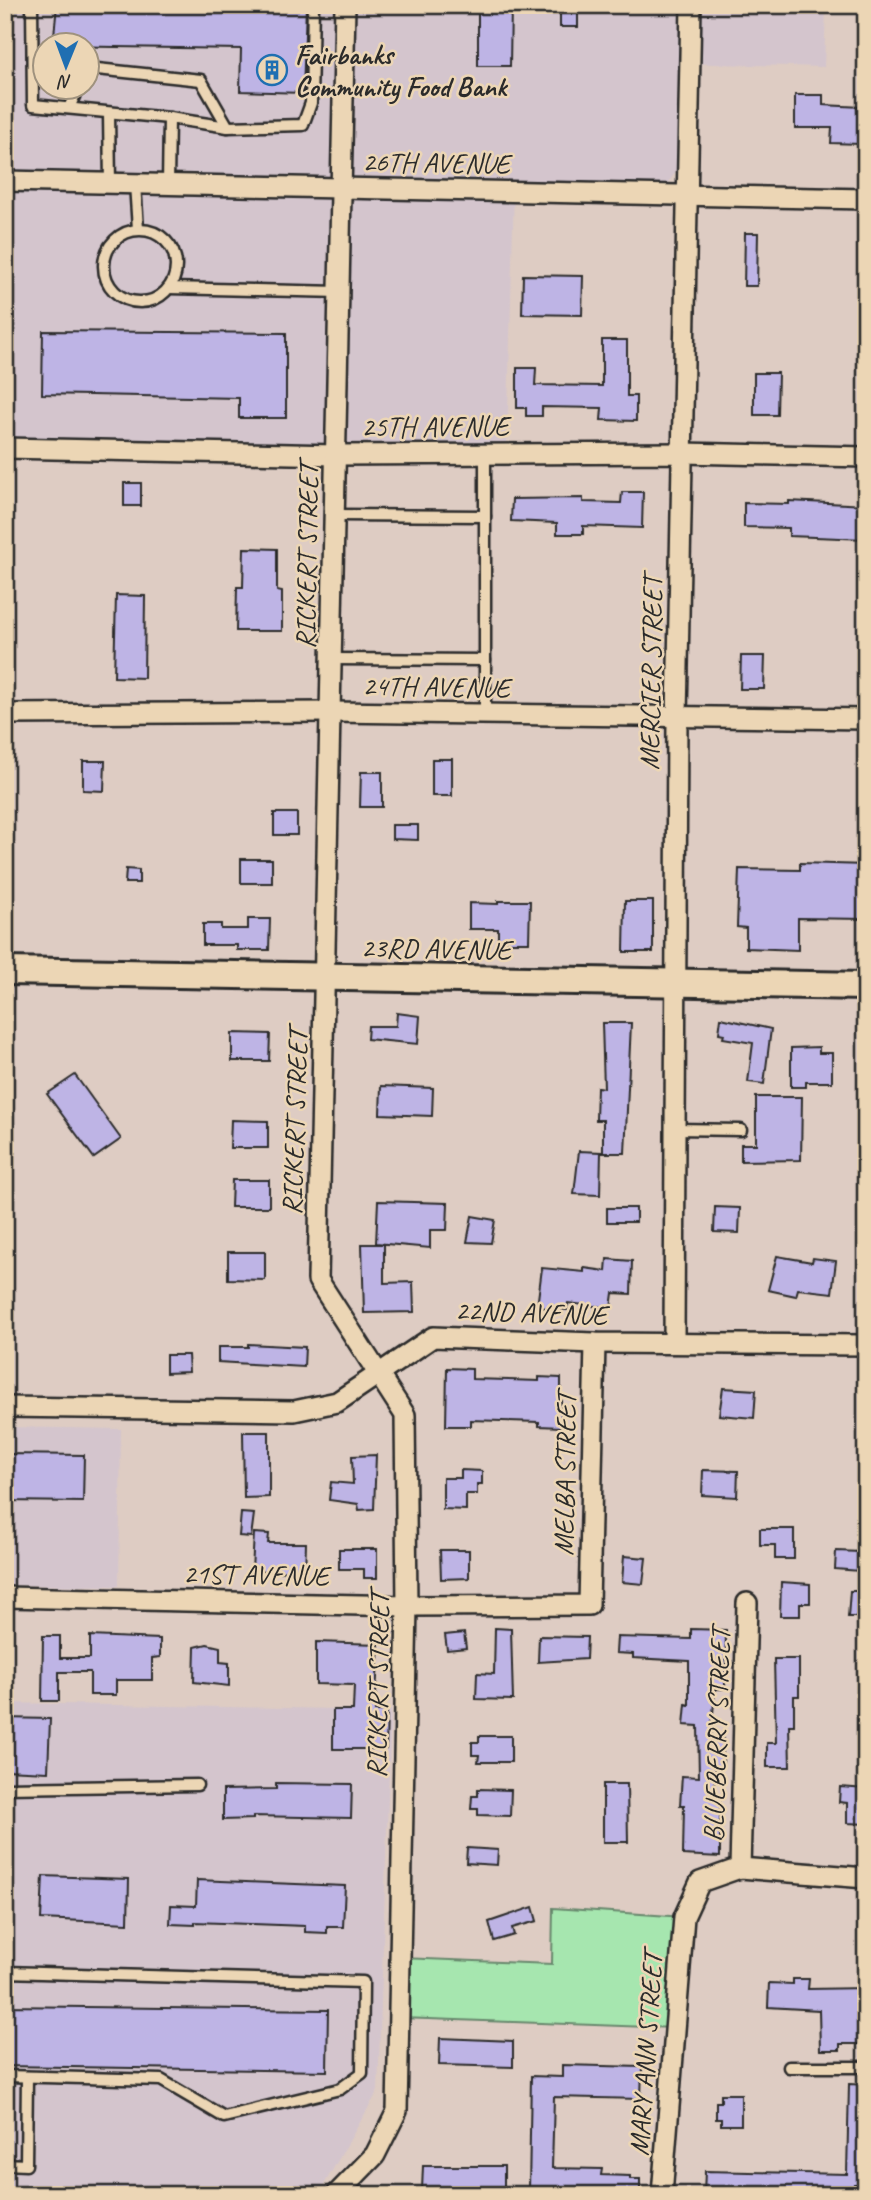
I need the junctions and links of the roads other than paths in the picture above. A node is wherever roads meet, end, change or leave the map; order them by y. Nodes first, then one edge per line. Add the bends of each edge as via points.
1 (32, 5) edge
2 (313, 5) edge
3 (345, 5) edge
4 (691, 5) edge
5 (102, 70) edge
6 (72, 102) edge
7 (69, 108) junction
8 (109, 113) junction
9 (169, 118) junction
10 (228, 127) junction
11 (5, 181) edge
12 (110, 184) junction
13 (135, 184) junction
14 (168, 185) junction
15 (342, 188) junction
16 (686, 195) junction
17 (866, 199) edge
18 (138, 229) junction
19 (169, 288) junction
20 (340, 292) junction
21 (5, 448) edge
22 (681, 453) junction
23 (336, 454) junction
24 (485, 454) junction
25 (866, 457) edge
26 (335, 515) junction
27 (485, 516) junction
28 (333, 659) junction
29 (485, 660) junction
30 (331, 712) junction
31 (5, 714) edge
32 (485, 714) junction
33 (677, 717) junction
34 (866, 719) edge
35 (5, 971) edge
36 (326, 978) junction
37 (676, 982) junction
38 (866, 986) edge
39 (675, 1129) junction
40 (741, 1130) dead end
41 (674, 1342) junction
42 (595, 1343) junction
43 (866, 1345) edge
44 (380, 1374) junction
45 (5, 1407) edge
46 (5, 1597) edge
47 (747, 1603) dead end
48 (589, 1605) joint
49 (407, 1606) junction
50 (197, 1785) dead end
51 (5, 1788) edge
52 (740, 1868) junction
53 (866, 1878) edge
54 (5, 1972) edge
55 (789, 2067) dead end
56 (866, 2067) edge
57 (5, 2076) edge
58 (27, 2077) junction
59 (5, 2164) edge
60 (336, 2195) edge
61 (662, 2195) edge

1 - 7 lane via 33,105
2 - 10 lane via 311,103 303,125
3 - 15 street, RICKERT STREET
4 - 16 street, MERCIER STREET
5 - 10 lane via 201,80
6 - 7 lane
7 - 8 lane
8 - 9 lane
8 - 12 lane
9 - 10 lane
9 - 14 lane
11 - 12 street, 26TH AVENUE
12 - 13 street, 26TH AVENUE
13 - 14 street, 26TH AVENUE
13 - 18 lane
14 - 15 street, 26TH AVENUE
15 - 16 street, 26TH AVENUE
15 - 20 street, RICKERT STREET
16 - 17 street, 26TH AVENUE
16 - 22 street, MERCIER STREET
18 - 19 lane via 150,230 170,244 177,267
18 - 19 lane via 126,232 108,247 104,258 107,281 114,291 135,302 158,297
19 - 20 lane
20 - 23 street, RICKERT STREET
21 - 23 street, 25TH AVENUE
22 - 24 street, 25TH AVENUE
22 - 25 street, 25TH AVENUE
22 - 33 street, MERCIER STREET
23 - 24 street, 25TH AVENUE
23 - 26 street, RICKERT STREET
24 - 27 lane
26 - 27 lane
26 - 28 street, RICKERT STREET
27 - 29 lane
28 - 29 lane
28 - 30 street, RICKERT STREET
29 - 32 lane
30 - 31 street, 24TH AVENUE
30 - 32 street, 24TH AVENUE
30 - 36 street, RICKERT STREET
32 - 33 street, 24TH AVENUE
33 - 34 street, 24TH AVENUE
33 - 37 street, MERCIER STREET
35 - 36 street, 23RD AVENUE
36 - 37 street, 23RD AVENUE
36 - 44 street, RICKERT STREET via 318,1280
37 - 38 street, 23RD AVENUE
37 - 39 street, MERCIER STREET
39 - 40 lane
39 - 41 street, MERCIER STREET
41 - 42 street, 22ND AVENUE
41 - 43 street, 22ND AVENUE
42 - 44 street, 22ND AVENUE via 433,1337
42 - 48 street, MELBA STREET
44 - 45 street, 22ND AVENUE via 337,1402 294,1411
44 - 49 street, RICKERT STREET via 405,1415
46 - 49 street, 21ST AVENUE
47 - 52 street, BLUEBERRY STREET
48 - 49 street, 21ST AVENUE
49 - 60 street, RICKERT STREET via 397,2111 374,2155
50 - 51 lane
52 - 53 street
52 - 61 street, MARY ANN STREET via 700,1882 684,1917
54 - 58 lane via 363,1982 362,2073 340,2088 224,2117 161,2080
55 - 56 lane
57 - 58 lane
58 - 59 lane via 26,2165

